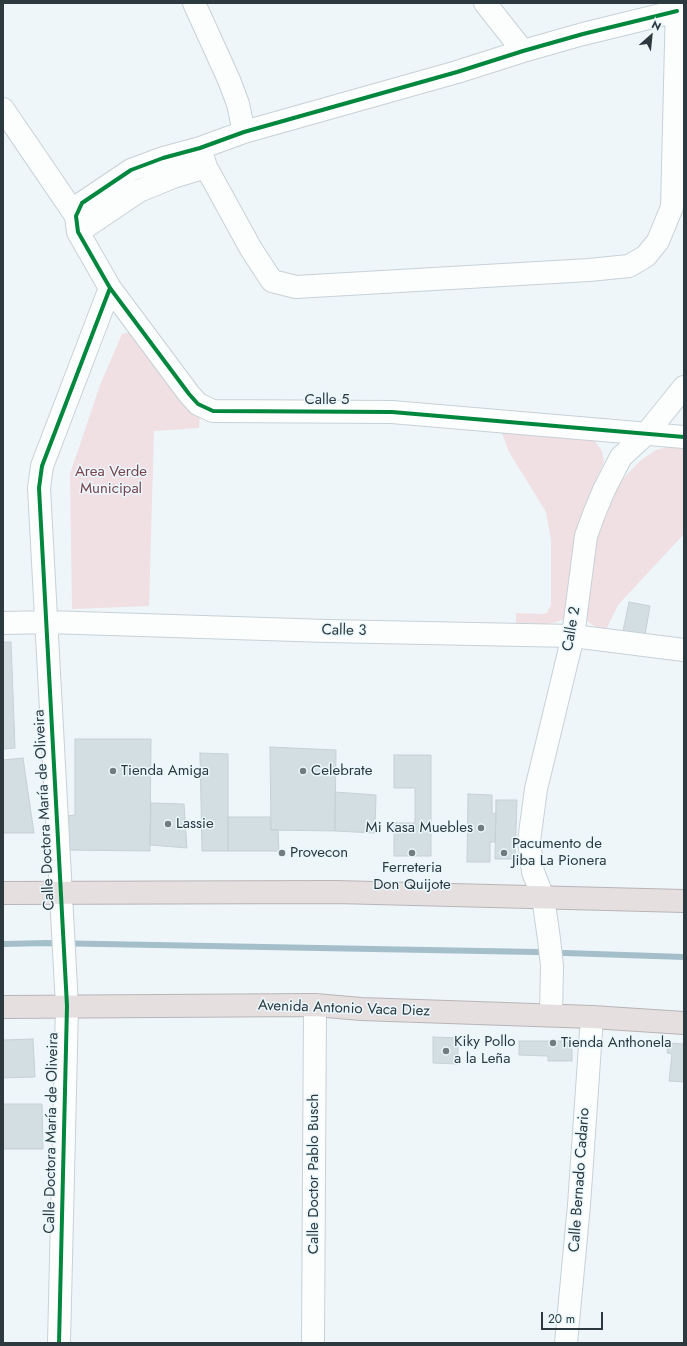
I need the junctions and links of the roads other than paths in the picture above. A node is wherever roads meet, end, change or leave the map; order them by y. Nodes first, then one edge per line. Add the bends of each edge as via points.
1 (194, 3) edge
2 (485, 3) edge
3 (677, 7) edge
4 (523, 51) junction
5 (3, 109) edge
6 (244, 132) junction
7 (203, 157) junction
8 (77, 224) junction
9 (110, 288) junction
10 (684, 387) edge
11 (646, 434) junction
12 (684, 437) edge
13 (48, 622) junction
14 (3, 623) edge
15 (572, 636) junction
16 (684, 650) edge
17 (3, 893) edge
18 (543, 897) junction
19 (61, 900) junction
20 (684, 901) edge
21 (315, 1005) junction
22 (67, 1006) junction
23 (3, 1007) edge
24 (550, 1015) junction
25 (592, 1017) junction
26 (684, 1023) edge
27 (59, 1343) edge
28 (313, 1343) edge
29 (566, 1343) edge

1 - 6 street via 229,80
2 - 4 street
3 - 4 street
3 - 7 street via 672,207 658,241 646,256 629,266 296,287 272,281 251,249
4 - 6 street
5 - 8 street, Calle 5
6 - 7 street
7 - 8 street via 173,176
8 - 9 street, Calle 5
9 - 11 street, Calle 5 via 189,394 198,404 213,412 392,412
9 - 13 street, Calle Doctora María de Oliveira via 42,466 39,488
10 - 11 street, Calle 2
11 - 12 street, Calle 5
11 - 15 street, Calle 2 via 621,457 594,514 586,536
13 - 14 street, Calle 3
13 - 15 street, Calle 3
13 - 19 street, Calle Doctora María de Oliveira
15 - 16 street, Calle 3
15 - 18 street, Calle 2 via 536,789 529,841 533,872
17 - 19 highway
18 - 19 highway via 336,892 122,893
18 - 20 highway
18 - 24 street, Calle 2 via 552,966
19 - 22 street, Calle Doctora María de Oliveira
21 - 22 highway, Avenida Antonio Vaca Diez
21 - 24 highway, Avenida Antonio Vaca Diez via 361,1009
21 - 28 street, Calle Doctor Pablo Busch
22 - 23 highway, Avenida Antonio Vaca Diez
22 - 27 street, Calle Doctora María de Oliveira
24 - 25 highway, Avenida Antonio Vaca Diez
25 - 26 highway, Avenida Antonio Vaca Diez
25 - 29 street, Calle Bernado Cadario

